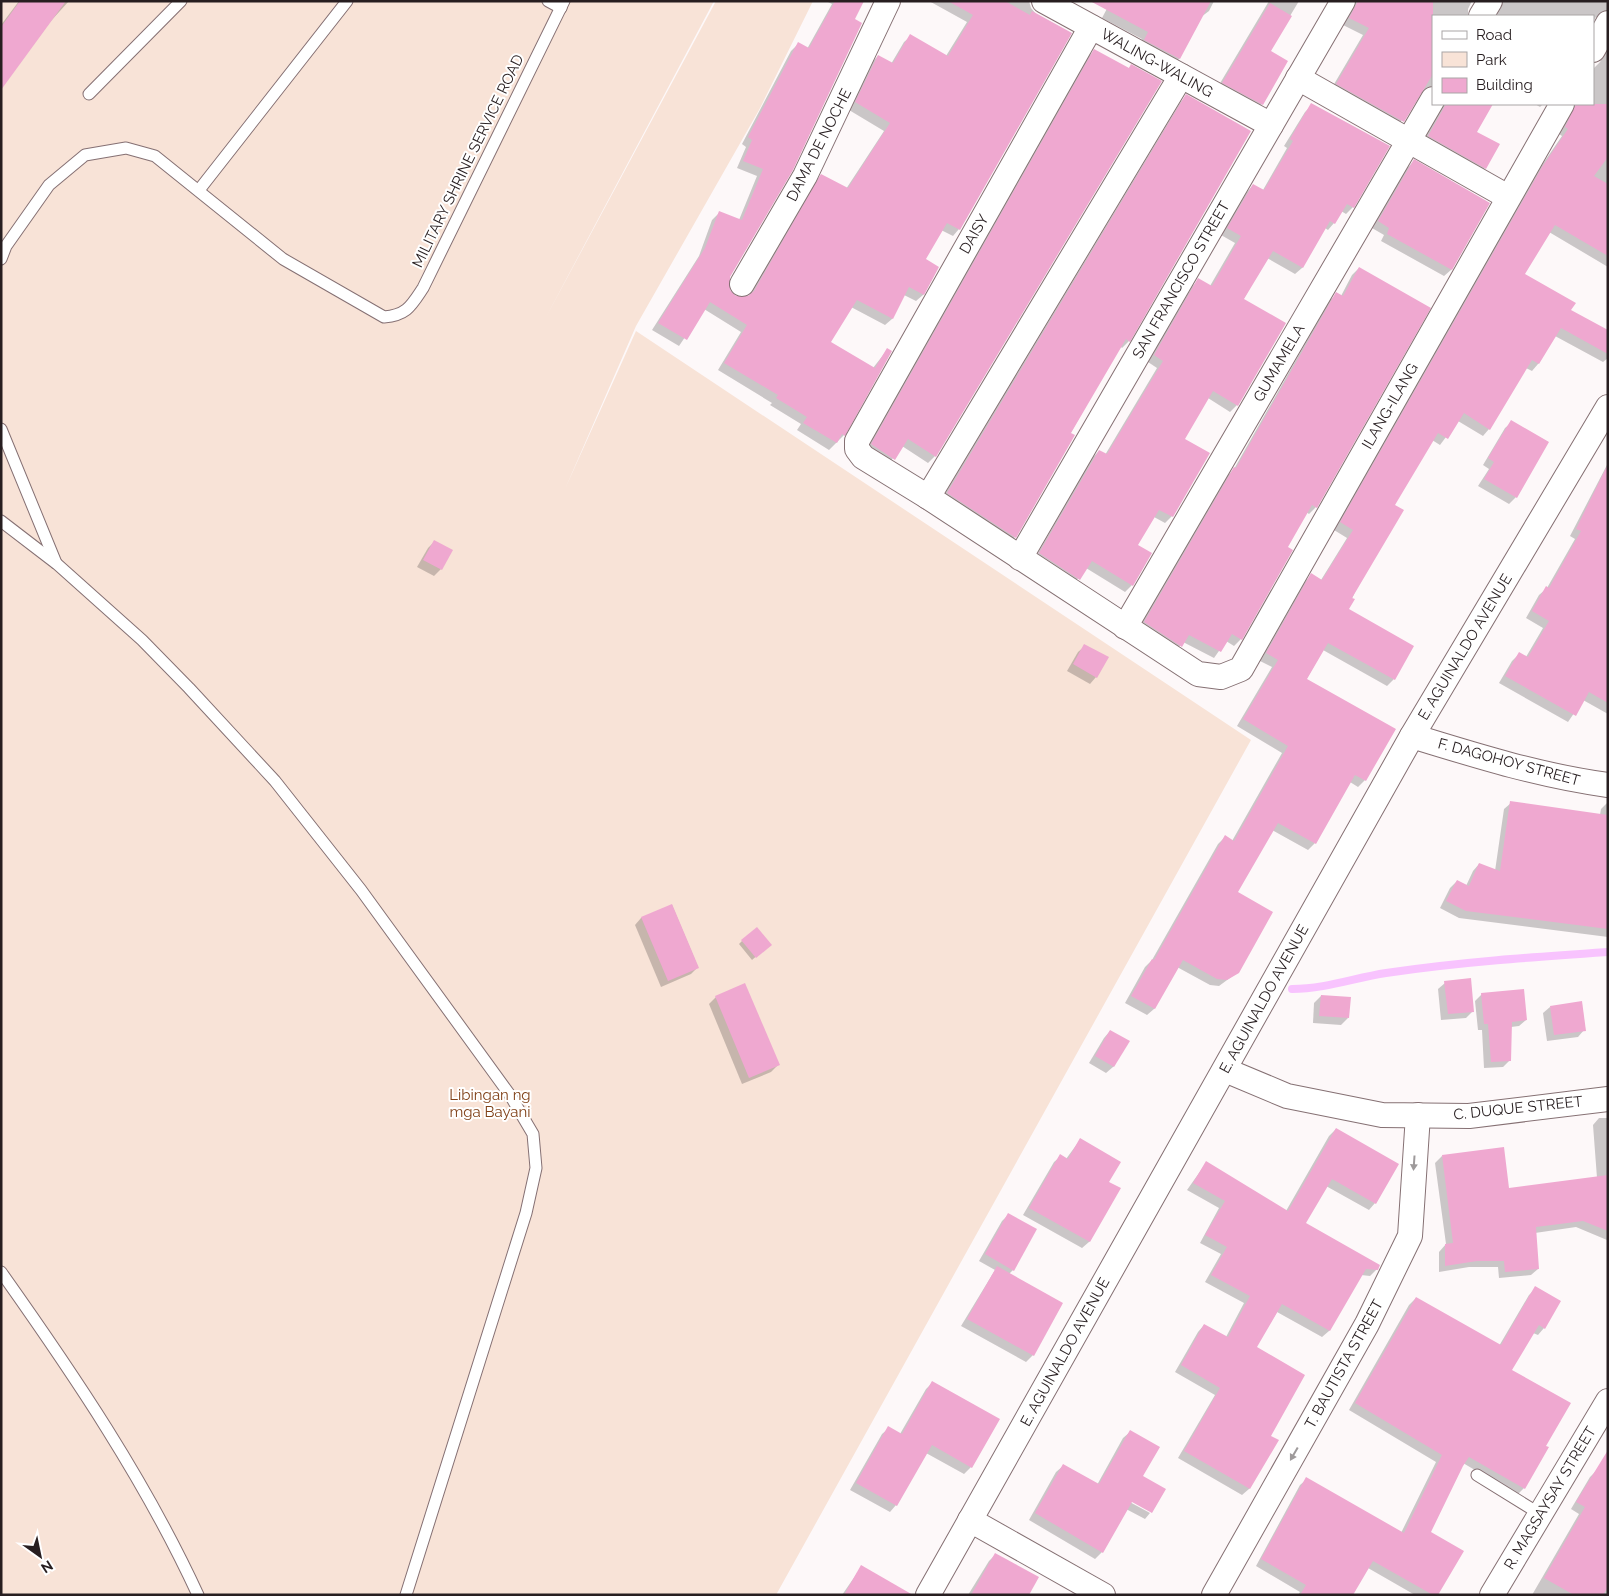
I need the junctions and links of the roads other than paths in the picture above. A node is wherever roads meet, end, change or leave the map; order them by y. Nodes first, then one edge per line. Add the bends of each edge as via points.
1 (181, 1) edge
2 (347, 1) edge
3 (548, 1) edge
4 (888, 1) edge
5 (1044, 1) edge
6 (1490, 1) edge
7 (1339, 2) edge
8 (562, 5) edge
9 (1482, 15) edge
10 (1608, 23) edge
11 (1091, 27) junction
12 (1594, 48) edge
13 (1181, 76) junction
14 (1298, 78) junction
15 (89, 94) dead end
16 (1432, 101) edge
17 (1561, 105) edge
18 (1271, 125) junction
19 (1409, 140) junction
20 (199, 190) junction
21 (1508, 197) junction
22 (3, 248) edge
23 (1, 259) edge
24 (742, 284) dead end
25 (1608, 407) edge
26 (1, 429) edge
27 (928, 497) junction
28 (1, 521) edge
29 (1020, 558) junction
30 (57, 564) junction
31 (1125, 627) junction
32 (1412, 736) junction
33 (1608, 785) edge
34 (1225, 1070) junction
35 (1608, 1099) edge
36 (1418, 1115) junction
37 (1, 1272) edge
38 (1608, 1401) edge
39 (1477, 1475) dead end
40 (1540, 1514) junction
41 (970, 1520) junction
42 (198, 1595) edge
43 (406, 1595) edge
44 (928, 1595) edge
45 (1103, 1595) edge
46 (1214, 1595) edge
47 (1492, 1595) edge

1 - 15 lane
2 - 20 lane
3 - 8 lane
4 - 24 street, DAMA DE NOCHE via 805,176
5 - 11 street, WALING-WALING
6 - 9 street
7 - 14 street, SAN FRANCISCO STREET
8 - 20 lane, MILITARY SHRINE SERVICE ROAD via 423,288 408,310 397,316 384,317 283,258
10 - 12 street
11 - 13 street, WALING-WALING
11 - 27 street, DAISY via 856,441 856,449 863,457
13 - 18 street, WALING-WALING
13 - 27 street
14 - 18 street, SAN FRANCISCO STREET
14 - 19 street
16 - 19 street, GUMAMELA
17 - 21 street, ILANG-ILANG
18 - 29 street, SAN FRANCISCO STREET
19 - 21 street
19 - 31 street, GUMAMELA
20 - 22 lane via 155,156 126,148 85,155 49,185
21 - 31 street, ILANG-ILANG via 1241,669 1221,677 1198,674
22 - 23 lane
25 - 32 street, E. AGUINALDO AVENUE
26 - 30 lane
27 - 29 street
28 - 30 lane
29 - 31 street
30 - 43 lane via 142,640 275,781 372,905 510,1095 533,1134 536,1168 526,1212
32 - 33 street, F. DAGOHOY STREET via 1500,763 1570,780
32 - 34 street, E. AGUINALDO AVENUE
34 - 36 street, C. DUQUE STREET via 1287,1096 1382,1115
34 - 41 street, E. AGUINALDO AVENUE
35 - 36 street, C. DUQUE STREET via 1469,1116
36 -> 46 street, T. BAUTISTA STREET via 1410,1236 1367,1324
37 - 42 lane via 113,1436
38 - 40 street, R. MAGSAYSAY STREET
39 - 40 lane
40 - 47 street, R. MAGSAYSAY STREET
41 - 44 street, E. AGUINALDO AVENUE
41 - 45 street

